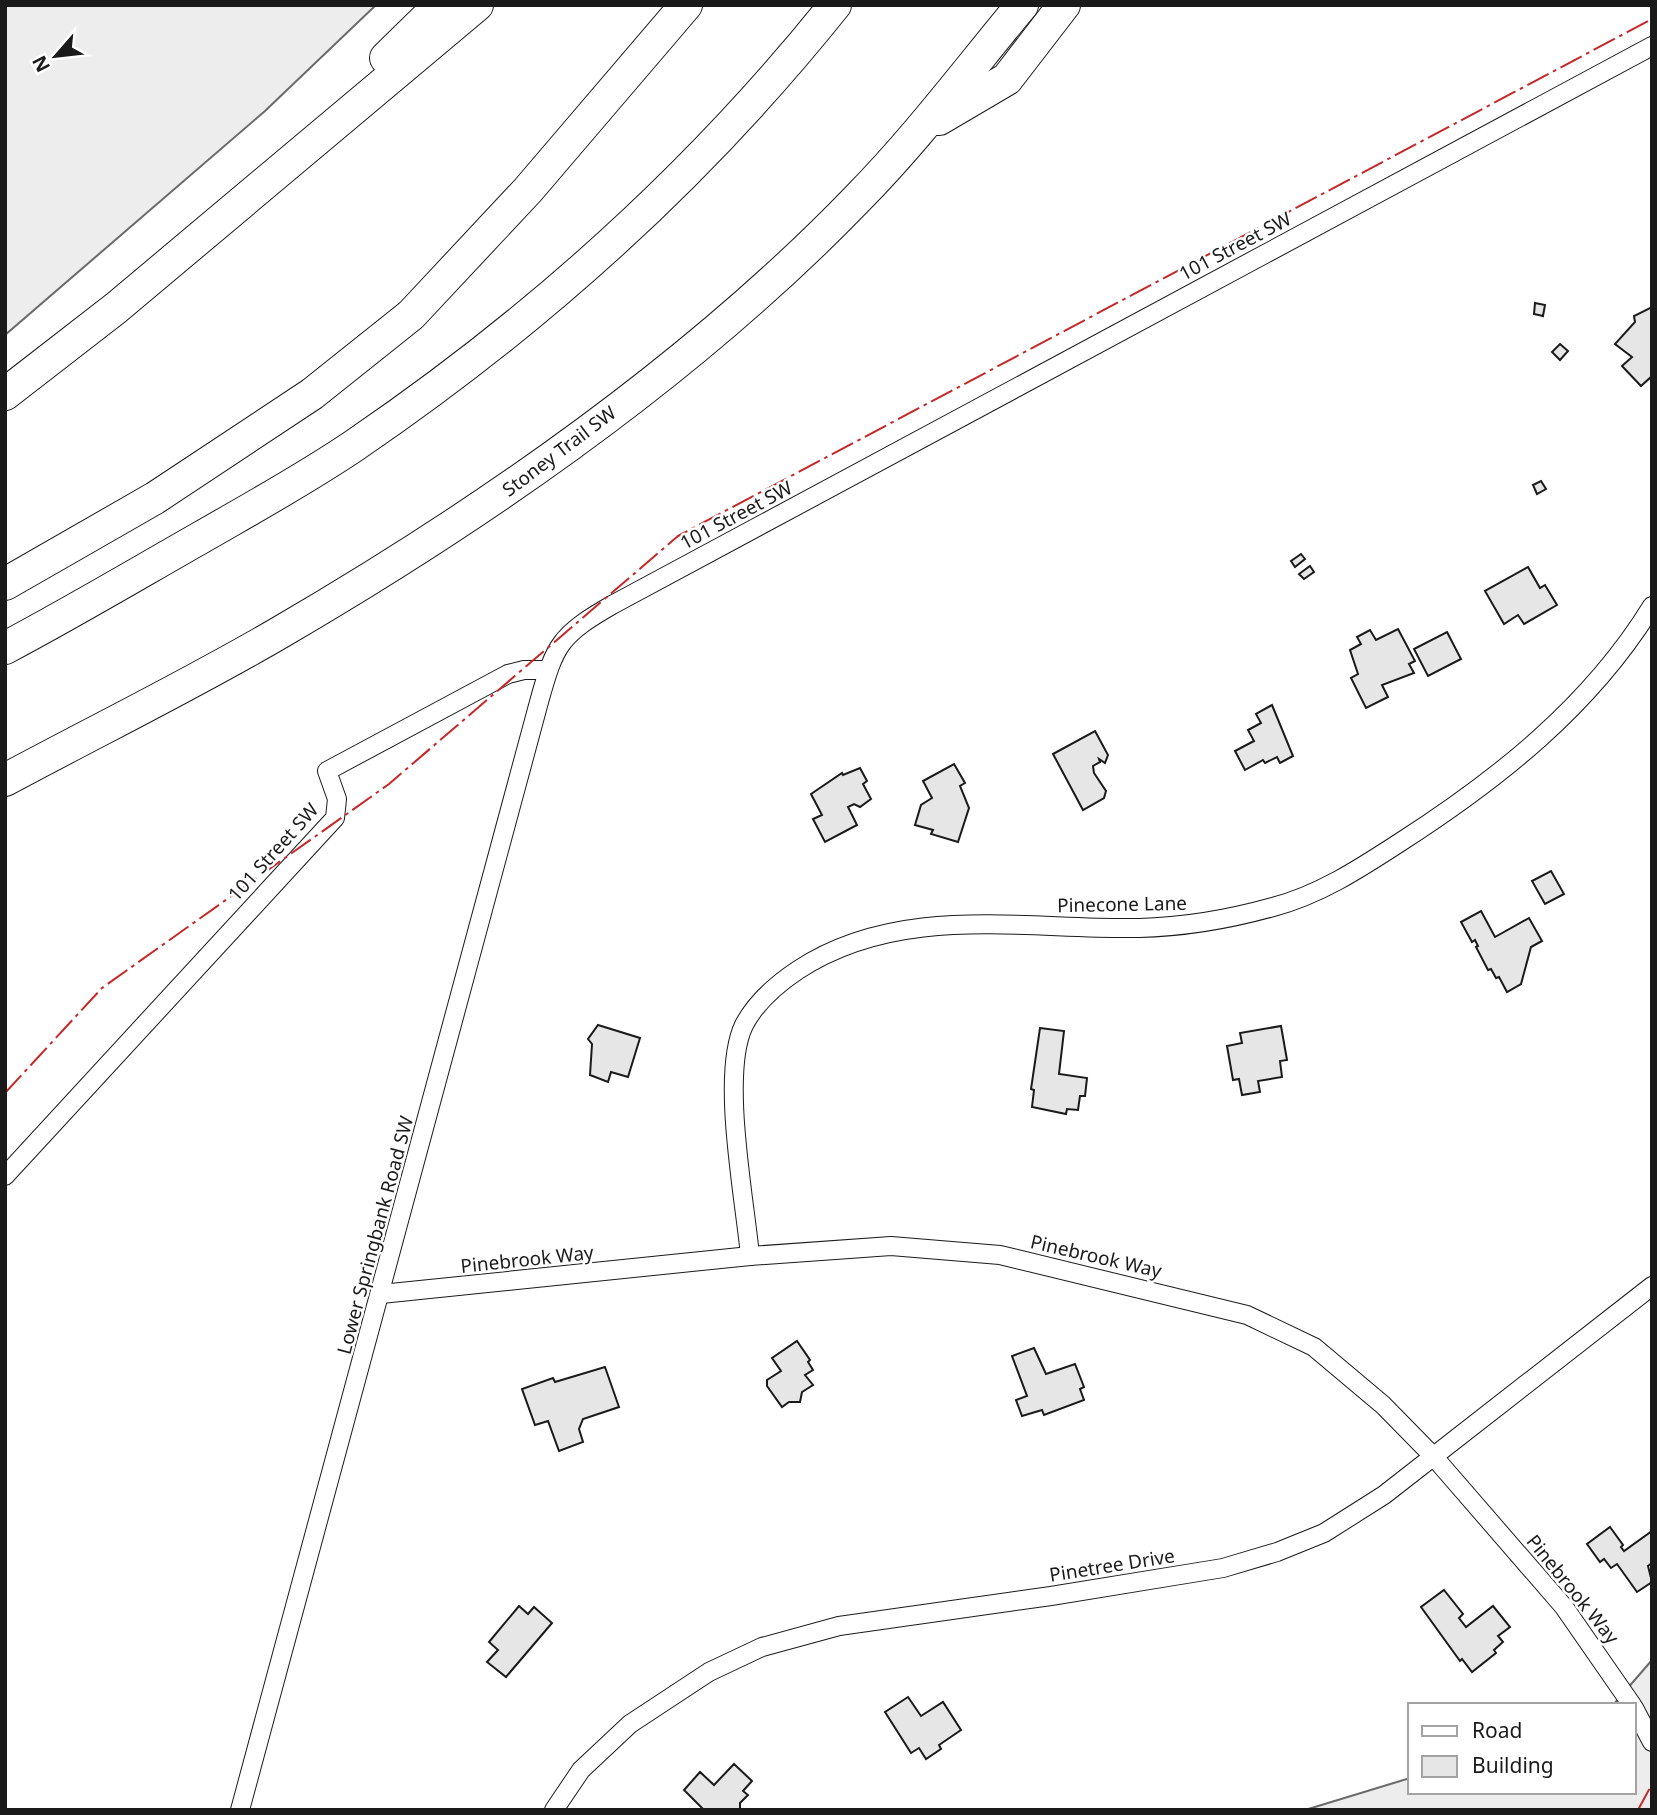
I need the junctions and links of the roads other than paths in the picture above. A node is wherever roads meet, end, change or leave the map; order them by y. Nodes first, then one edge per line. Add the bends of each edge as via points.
1 (440, 5) edge
2 (477, 5) edge
3 (686, 5) edge
4 (835, 5) edge
5 (1022, 5) edge
6 (1064, 5) edge
7 (1652, 46) edge
8 (919, 131) junction
9 (194, 242) junction
10 (5, 394) edge
11 (5, 584) edge
12 (1652, 606) edge
13 (5, 648) edge
14 (548, 670) junction
15 (5, 780) edge
16 (5, 1176) edge
17 (750, 1256) junction
18 (1652, 1286) edge
19 (381, 1294) junction
20 (1434, 1457) junction
21 (1630, 1703) edge
22 (1636, 1713) edge
23 (1652, 1742) edge
24 (240, 1810) edge
25 (554, 1810) edge

1 - 9 highway
2 - 9 highway
3 - 11 highway via 528,190 411,315 312,394 222,454
4 - 13 highway via 690,169 595,258 485,349 354,446
5 - 8 highway, Stoney Trail SW
6 - 8 highway via 1007,79
7 - 14 street, 101 Street SW via 596,615 561,640
8 - 15 highway, Stoney Trail SW via 858,199 759,293 661,374 494,500 279,633
9 - 10 highway
12 - 17 street, Pinecone Lane via 1609,667 1530,747 1459,804 1320,890 1265,909 1179,925 948,924 905,928 852,943 789,977 757,1006 744,1026 734,1062
14 - 16 street, 101 Street SW via 508,674 327,771 338,806 335,818
14 - 19 street, Lower Springbank Road SW
17 - 19 street, Pinebrook Way
17 - 20 street, Pinebrook Way via 881,1246 948,1248 1000,1255 1224,1307 1314,1346 1359,1382
18 - 20 street, Pinetree Drive
19 - 24 street, Lower Springbank Road SW
20 - 21 street, Pinebrook Way via 1564,1607
20 - 25 street, Pinetree Drive via 1343,1522 1303,1543 1253,1560 1190,1574 839,1626 753,1651 709,1672 630,1724 581,1770
22 - 23 street, Pinebrook Way

